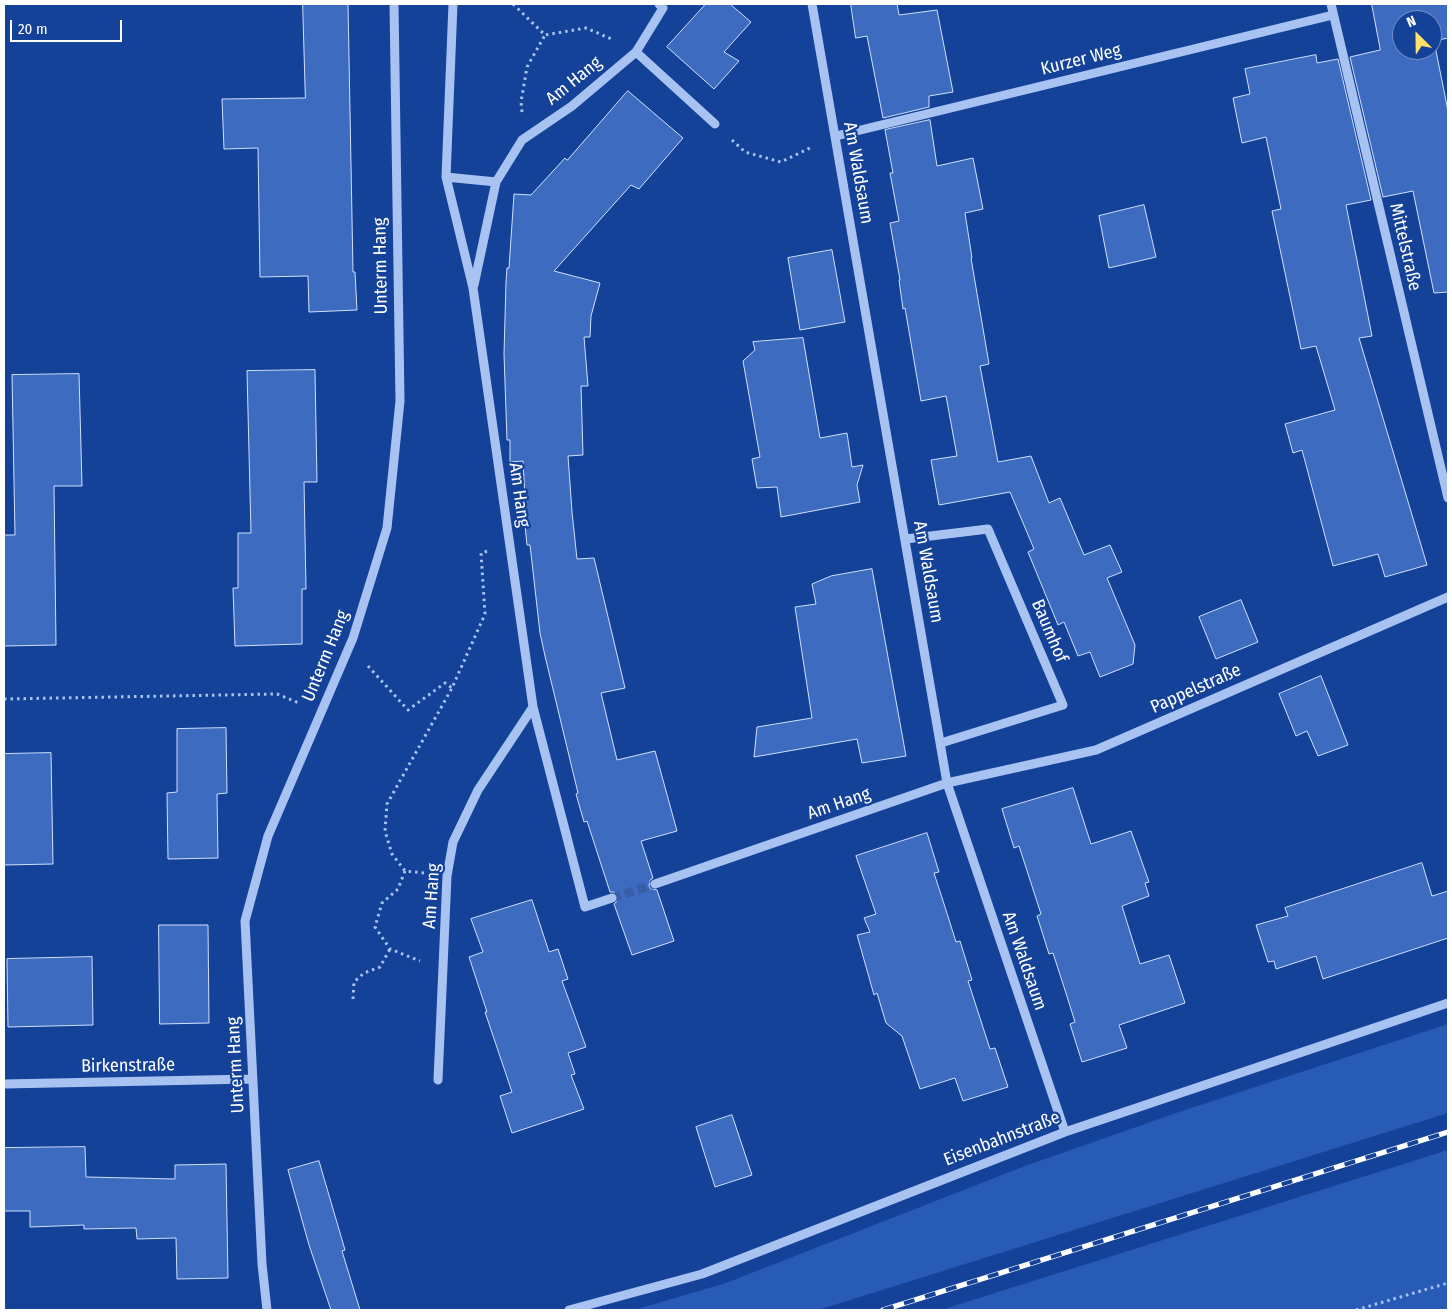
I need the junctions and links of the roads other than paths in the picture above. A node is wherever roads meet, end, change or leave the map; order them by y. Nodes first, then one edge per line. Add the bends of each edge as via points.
1 (394, 4) edge
2 (452, 4) edge
3 (659, 4) edge
4 (812, 4) edge
5 (1331, 4) edge
6 (1333, 14) junction
7 (636, 52) junction
8 (715, 124) road end
9 (836, 136) junction
10 (446, 177) junction
11 (496, 182) junction
12 (473, 288) junction
13 (1448, 498) edge
14 (906, 539) junction
15 (1448, 597) edge
16 (533, 707) junction
17 (941, 743) junction
18 (947, 783) junction
19 (655, 884) tunnel mouth
20 (612, 898) tunnel mouth
21 (1448, 1003) edge
22 (253, 1079) junction
23 (438, 1080) dead end
24 (4, 1084) edge
25 (1065, 1132) junction
26 (266, 1310) edge
27 (569, 1310) edge

1 - 22 street, Unterm Hang via 400,401 387,528 353,638 268,836 245,921
2 - 10 street, Am Hang
3 - 7 street, Am Hang via 663,8
4 - 9 street, Am Waldsaum
5 - 6 street, Mittelstraße
6 - 9 street, Kurzer Weg
6 - 13 street, Mittelstraße
7 - 8 street
7 - 11 street, Am Hang via 572,106 522,140
9 - 14 street, Am Waldsaum
10 - 11 street
10 - 12 street, Am Hang
11 - 12 street, Am Hang
12 - 16 street, Am Hang
14 - 17 street, Am Waldsaum
14 - 17 street, Baumhof via 988,529 1063,704
15 - 18 street, Pappelstraße via 1096,750
16 - 20 street, Am Hang via 585,907
16 - 23 street, Am Hang via 478,790 453,842 447,876
17 - 18 street, Am Waldsaum
18 - 19 street, Am Hang
18 - 25 street, Am Waldsaum
21 - 25 street, Eisenbahnstraße
22 - 24 street, Birkenstraße
22 - 26 street, Unterm Hang
25 - 27 street, Eisenbahnstraße via 702,1274

